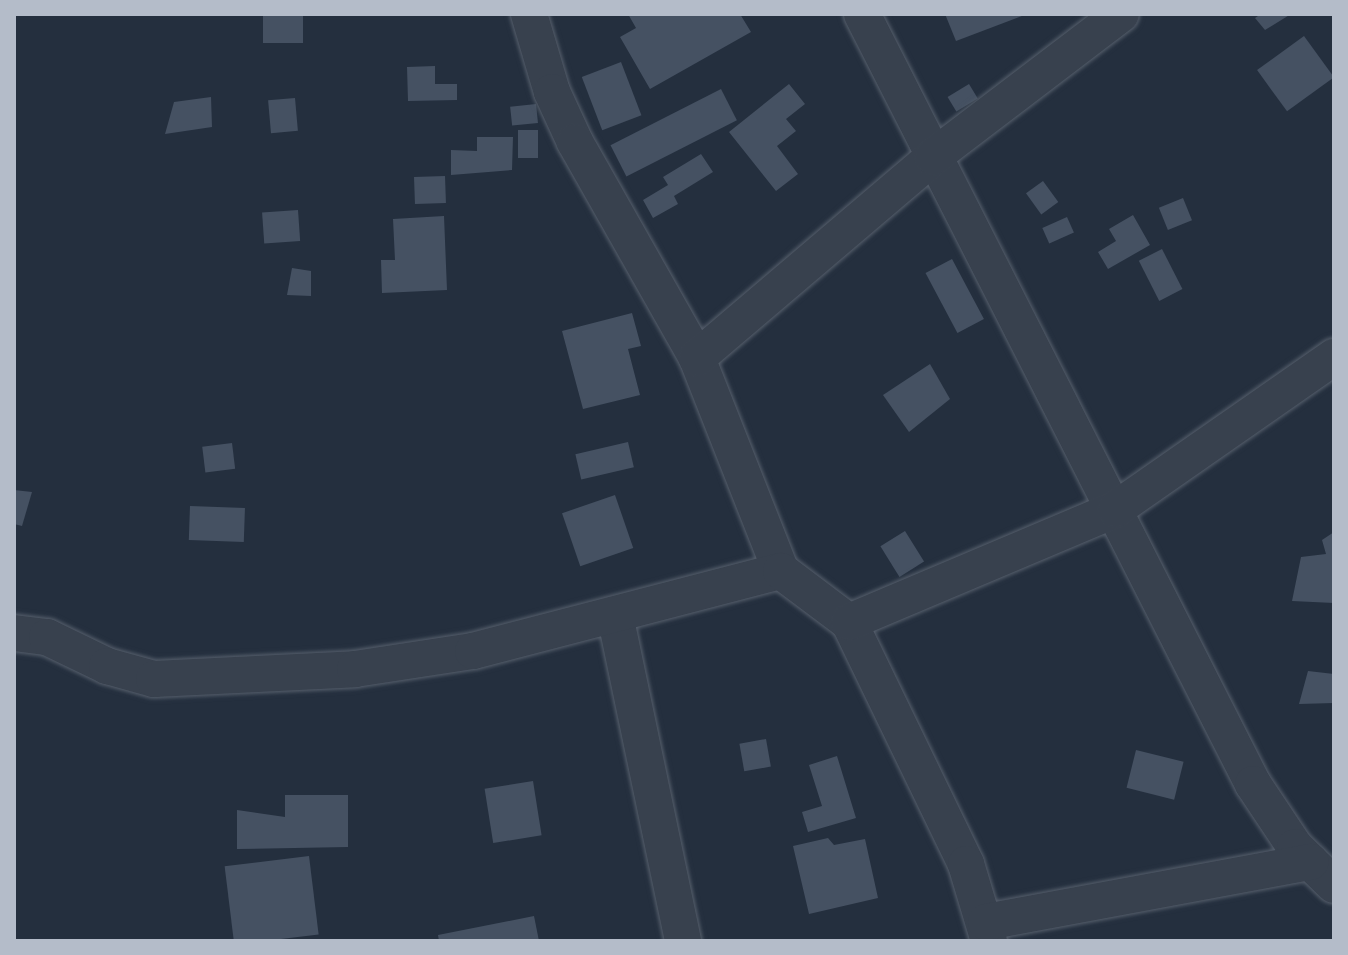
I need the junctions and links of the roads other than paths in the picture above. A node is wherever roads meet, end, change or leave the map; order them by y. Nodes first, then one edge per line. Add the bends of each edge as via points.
1 (529, 14) edge
2 (862, 14) edge
3 (1121, 14) edge
4 (933, 157) junction
5 (1334, 357) edge
6 (697, 358) junction
7 (1116, 509) junction
8 (781, 571) junction
9 (615, 615) junction
10 (849, 622) junction
11 (14, 633) edge
12 (1322, 873) edge
13 (988, 932) edge
14 (683, 941) edge

1 - 6 street via 552,92 575,142
2 - 4 street
3 - 4 street
4 - 6 street
4 - 7 street
5 - 7 street
6 - 8 street
7 - 10 street
7 - 12 street via 1253,784
8 - 9 street
8 - 10 street
9 - 11 street via 473,651 355,669 154,679 107,666 47,637
9 - 14 street
10 - 13 street via 966,864
12 - 13 street

